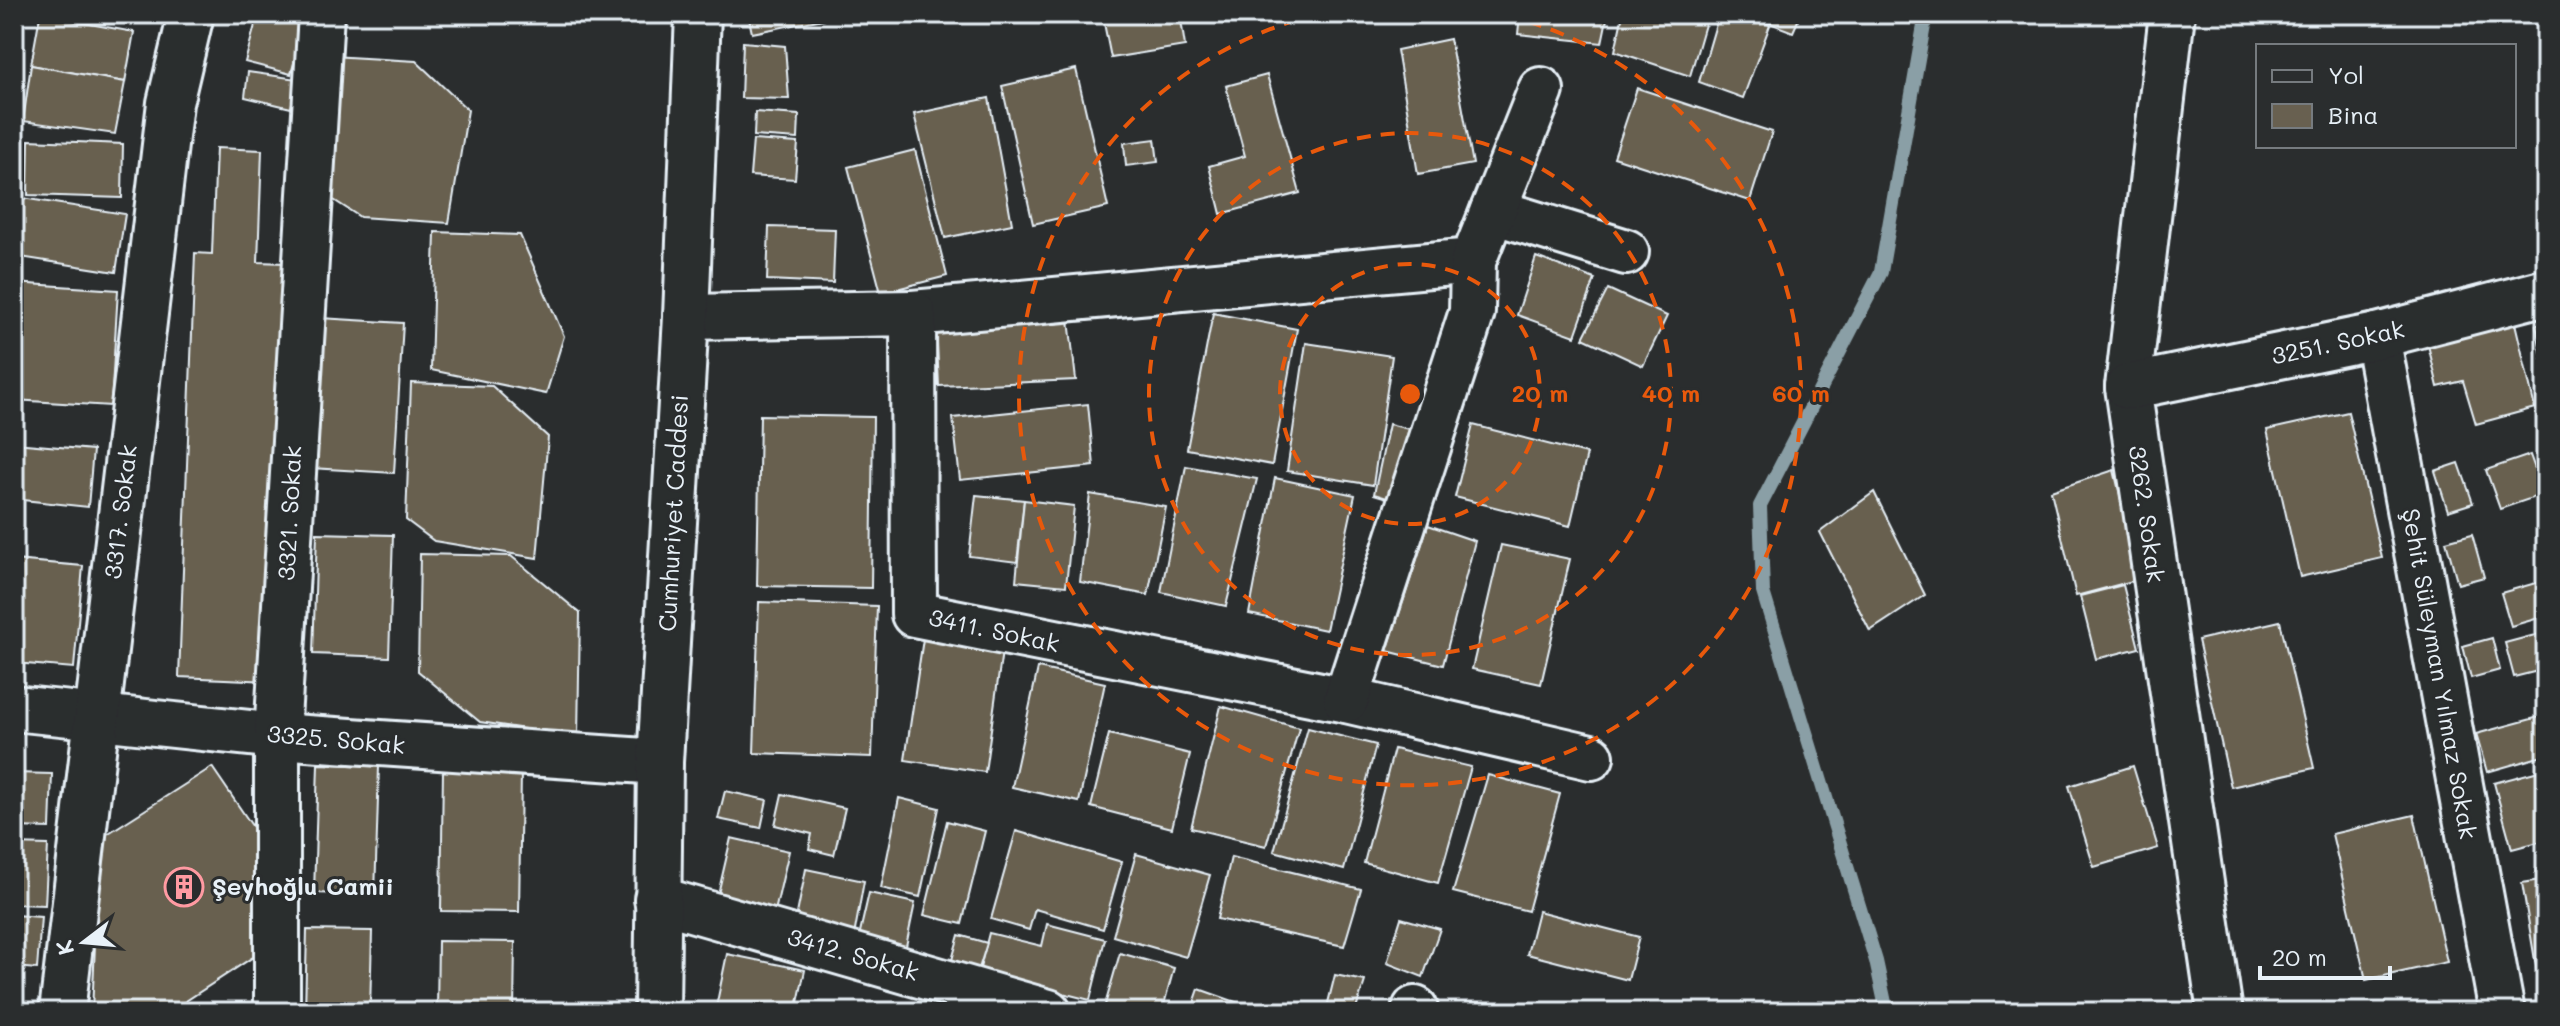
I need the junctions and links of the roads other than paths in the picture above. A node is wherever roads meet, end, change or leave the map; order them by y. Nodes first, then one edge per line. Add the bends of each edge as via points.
1 (191, 14) edge
2 (321, 14) edge
3 (2172, 14) edge
4 (688, 16) edge
5 (1541, 90) dead end
6 (1493, 211) junction
7 (1626, 252) dead end
8 (1473, 261) junction
9 (2546, 292) edge
10 (913, 313) junction
11 (686, 317) junction
12 (2377, 336) junction
13 (2128, 387) junction
14 (1346, 700) junction
15 (14, 708) edge
16 (97, 719) junction
17 (277, 736) junction
18 (1591, 757) dead end
19 (660, 762) junction
20 (657, 899) junction
21 (62, 1012) edge
22 (277, 1012) edge
23 (657, 1012) edge
24 (1048, 1012) edge
25 (2220, 1012) edge
26 (2502, 1012) edge

1 - 16 street, 3317. Sokak via 170,103
2 - 17 street, 3321. Sokak
3 - 13 street, 3262. Sokak
4 - 11 street, Cumhuriyet Caddesi
5 - 6 street
6 - 7 street
6 - 8 street
8 - 10 street
8 - 14 street via 1472,312
9 - 12 street, 3251. Sokak
10 - 11 street
10 - 14 street, 3411. Sokak via 914,614
11 - 19 street, Cumhuriyet Caddesi
12 - 13 street, 3251. Sokak
12 - 26 street, Şehit Süleyman Yılmaz Sokak
13 - 25 street, 3262. Sokak
14 - 18 street, 3411. Sokak
15 - 16 street, 3325. Sokak
16 - 17 street, 3325. Sokak
16 - 21 street, 3317. Sokak
17 - 19 street, 3325. Sokak
17 - 22 street, 3321. Sokak
19 - 20 street, Cumhuriyet Caddesi
20 - 23 street, Cumhuriyet Caddesi
20 - 24 street, 3412. Sokak

